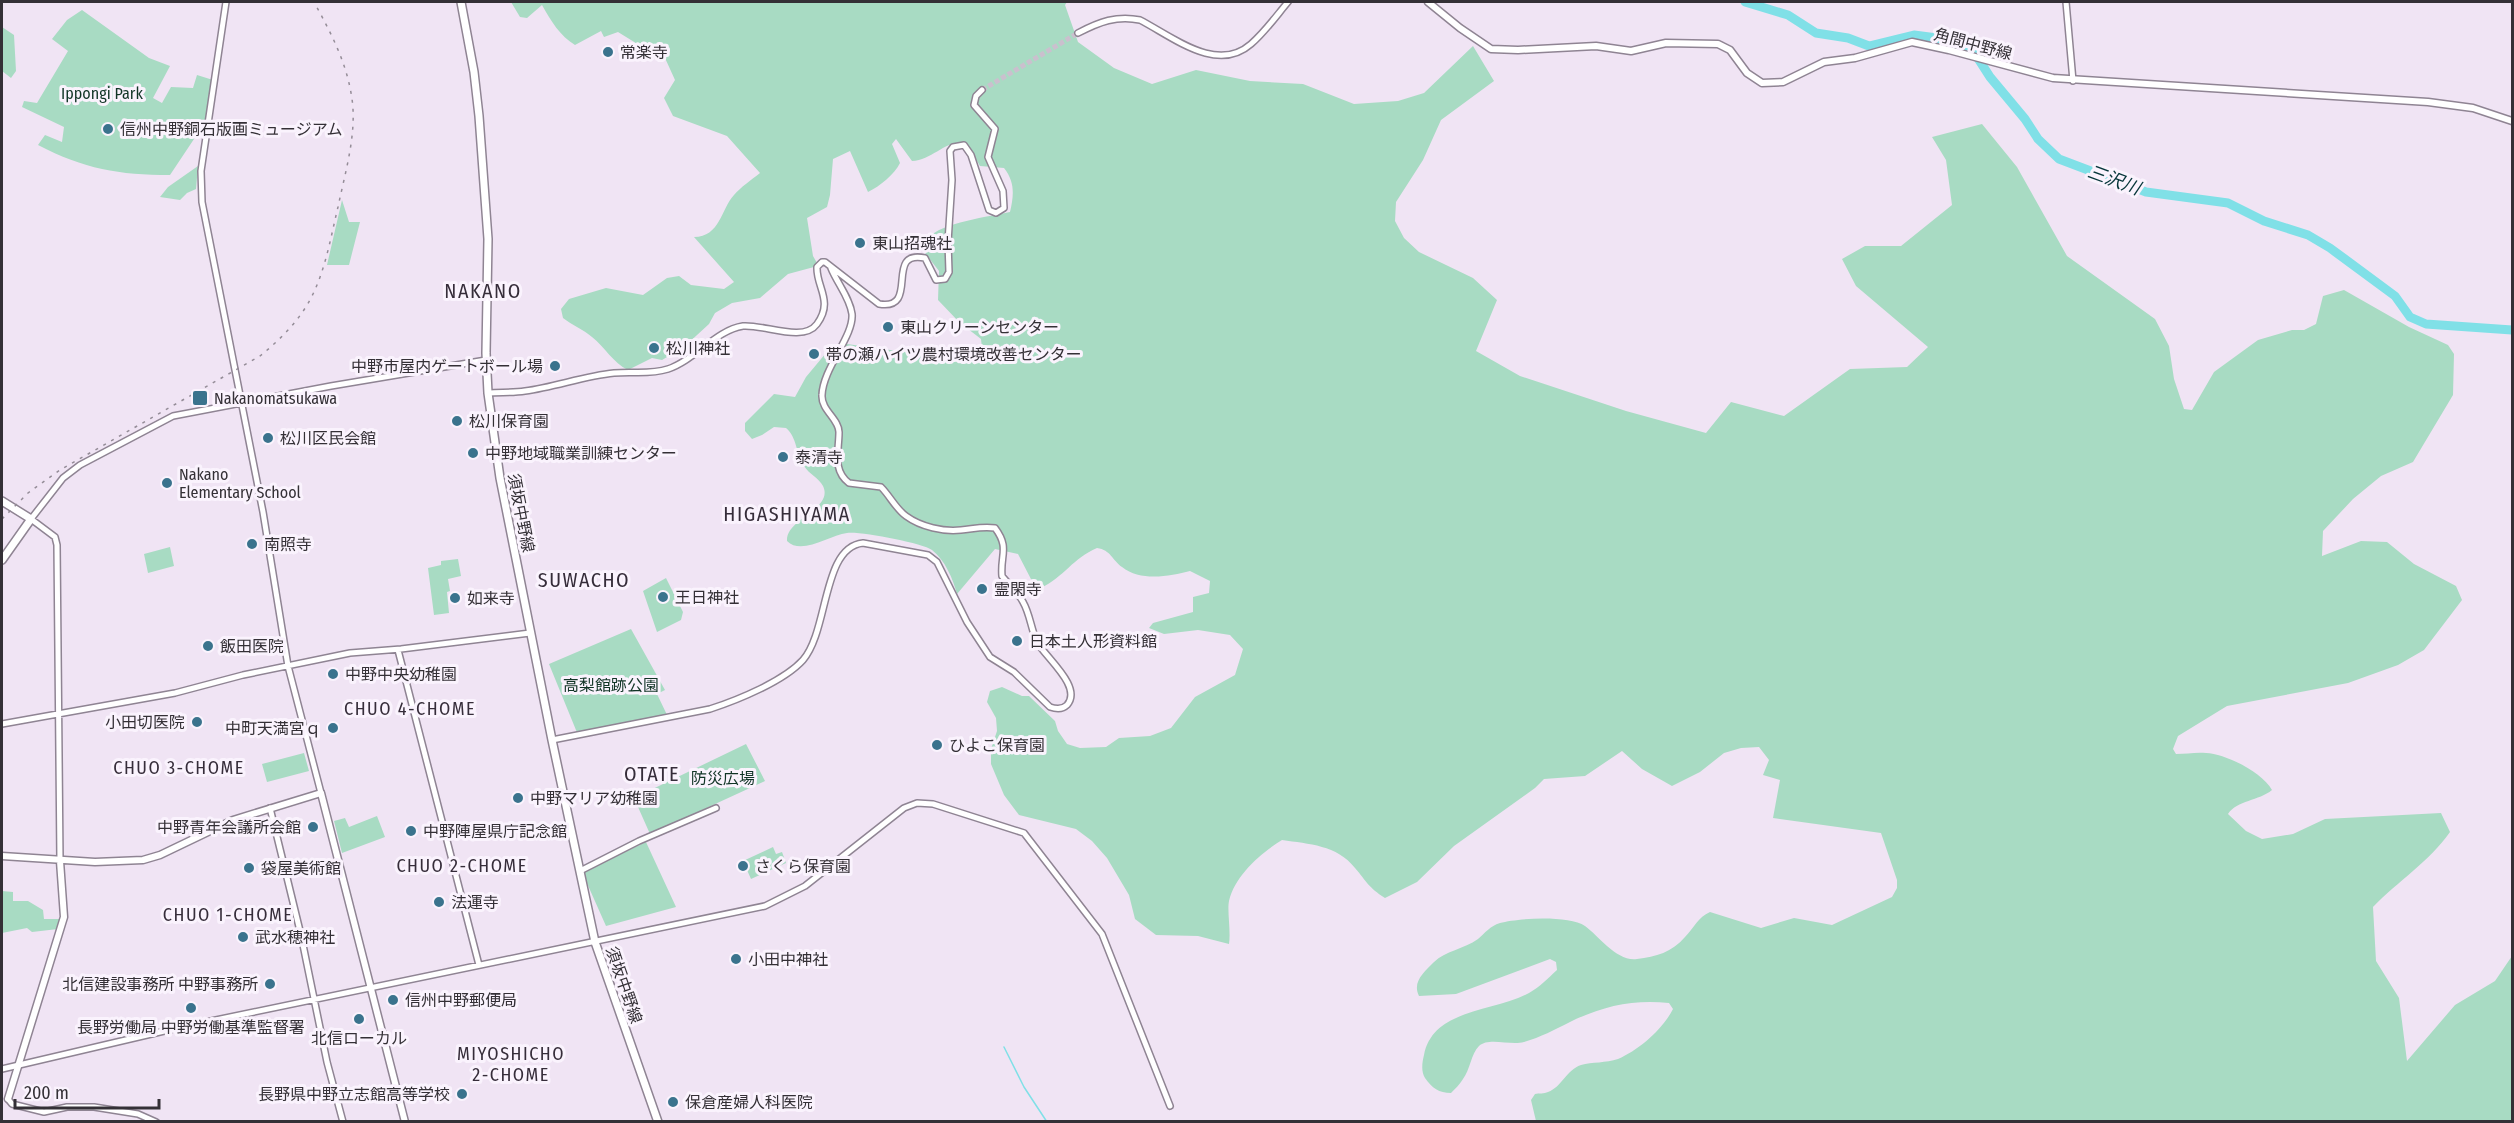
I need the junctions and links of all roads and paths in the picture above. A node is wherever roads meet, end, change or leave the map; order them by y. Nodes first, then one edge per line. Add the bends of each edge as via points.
1 (226, 2) edge
2 (461, 2) edge
3 (1288, 2) edge
4 (1428, 2) edge
5 (2067, 2) edge
6 (1078, 33) tunnel mouth
7 (2073, 81) junction
8 (982, 90) dead end
9 (2512, 121) edge
10 (831, 268) junction
11 (486, 360) junction
12 (488, 393) junction
13 (242, 403) junction
14 (2, 501) edge
15 (31, 519) junction
16 (2, 560) edge
17 (530, 633) junction
18 (398, 650) junction
19 (288, 666) junction
20 (60, 713) junction
21 (2, 724) edge
22 (552, 740) junction
23 (321, 793) junction
24 (270, 808) junction
25 (716, 808) dead end
26 (2, 856) edge
27 (60, 861) junction
28 (580, 871) junction
29 (595, 942) junction
30 (479, 965) junction
31 (373, 988) junction
32 (314, 1000) junction
33 (19, 1065) junction
34 (2, 1069) edge
35 (8, 1098) joint
36 (1170, 1106) dead end
37 (155, 1121) edge
38 (343, 1122) edge
39 (405, 1122) edge
40 (658, 1122) edge

1 - 13 street via 200,188
2 - 11 main road, 須坂中野線 via 474,72 488,239
3 - 6 street via 1253,43 1226,56 1209,55 1131,18 1099,22
4 - 7 main road, 角間中野線 via 1491,49 1596,46 1631,51 1666,43 1718,44 1730,50 1748,73 1762,83 1783,82 1824,62 1912,42
5 - 7 street
7 - 9 main road, 角間中野線 via 2428,102 2473,108
8 - 10 street via 974,105 995,129 988,158 1003,191 1004,208 996,213 989,210 971,155 964,145 953,147 949,276 936,280 925,258 912,258 901,274 898,299 887,305 879,304
10 - 12 street via 825,262 817,267 825,291 824,307 817,323 802,333 757,326 732,328 690,358 652,374 616,373 524,391
10 - 22 street via 852,314 851,326 827,374 822,394 838,426 839,472 849,483 881,487 905,516 921,524 944,530 995,528 1006,553 1002,576 1023,603 1038,643 1070,685 1069,703 1065,707 1050,707 1014,672 990,657 967,622 937,562 928,555 856,543 841,554 834,568 816,640 789,672 710,709
11 - 12 main road, 須坂中野線
11 - 13 street
12 - 17 main road, 須坂中野線
13 - 15 street via 170,418 80,465 63,478
13 - 19 street
14 - 15 main road
15 - 16 main road
15 - 20 street via 55,537 57,545
17 - 18 street
17 - 22 main road, 須坂中野線
18 - 19 street via 350,653
18 - 30 street
19 - 20 street via 175,693
19 - 23 street
20 - 21 street
20 - 27 street
22 - 28 main road, 須坂中野線
23 - 24 main road
23 - 31 main road
24 - 27 main road via 143,860
24 - 32 street
25 - 28 street
26 - 27 main road
27 - 33 main road via 64,917
28 - 29 main road, 須坂中野線
29 - 30 street
29 - 36 street via 743,911 781,899 834,865 904,808 917,803 933,804 1024,833 1037,849 1102,934
29 - 40 main road, 須坂中野線
30 - 31 street
31 - 32 street
31 - 39 main road
32 - 33 street
32 - 38 street
33 - 34 street
33 - 35 main road
35 - 37 street via 12,1104 44,1112 94,1107 138,1114

